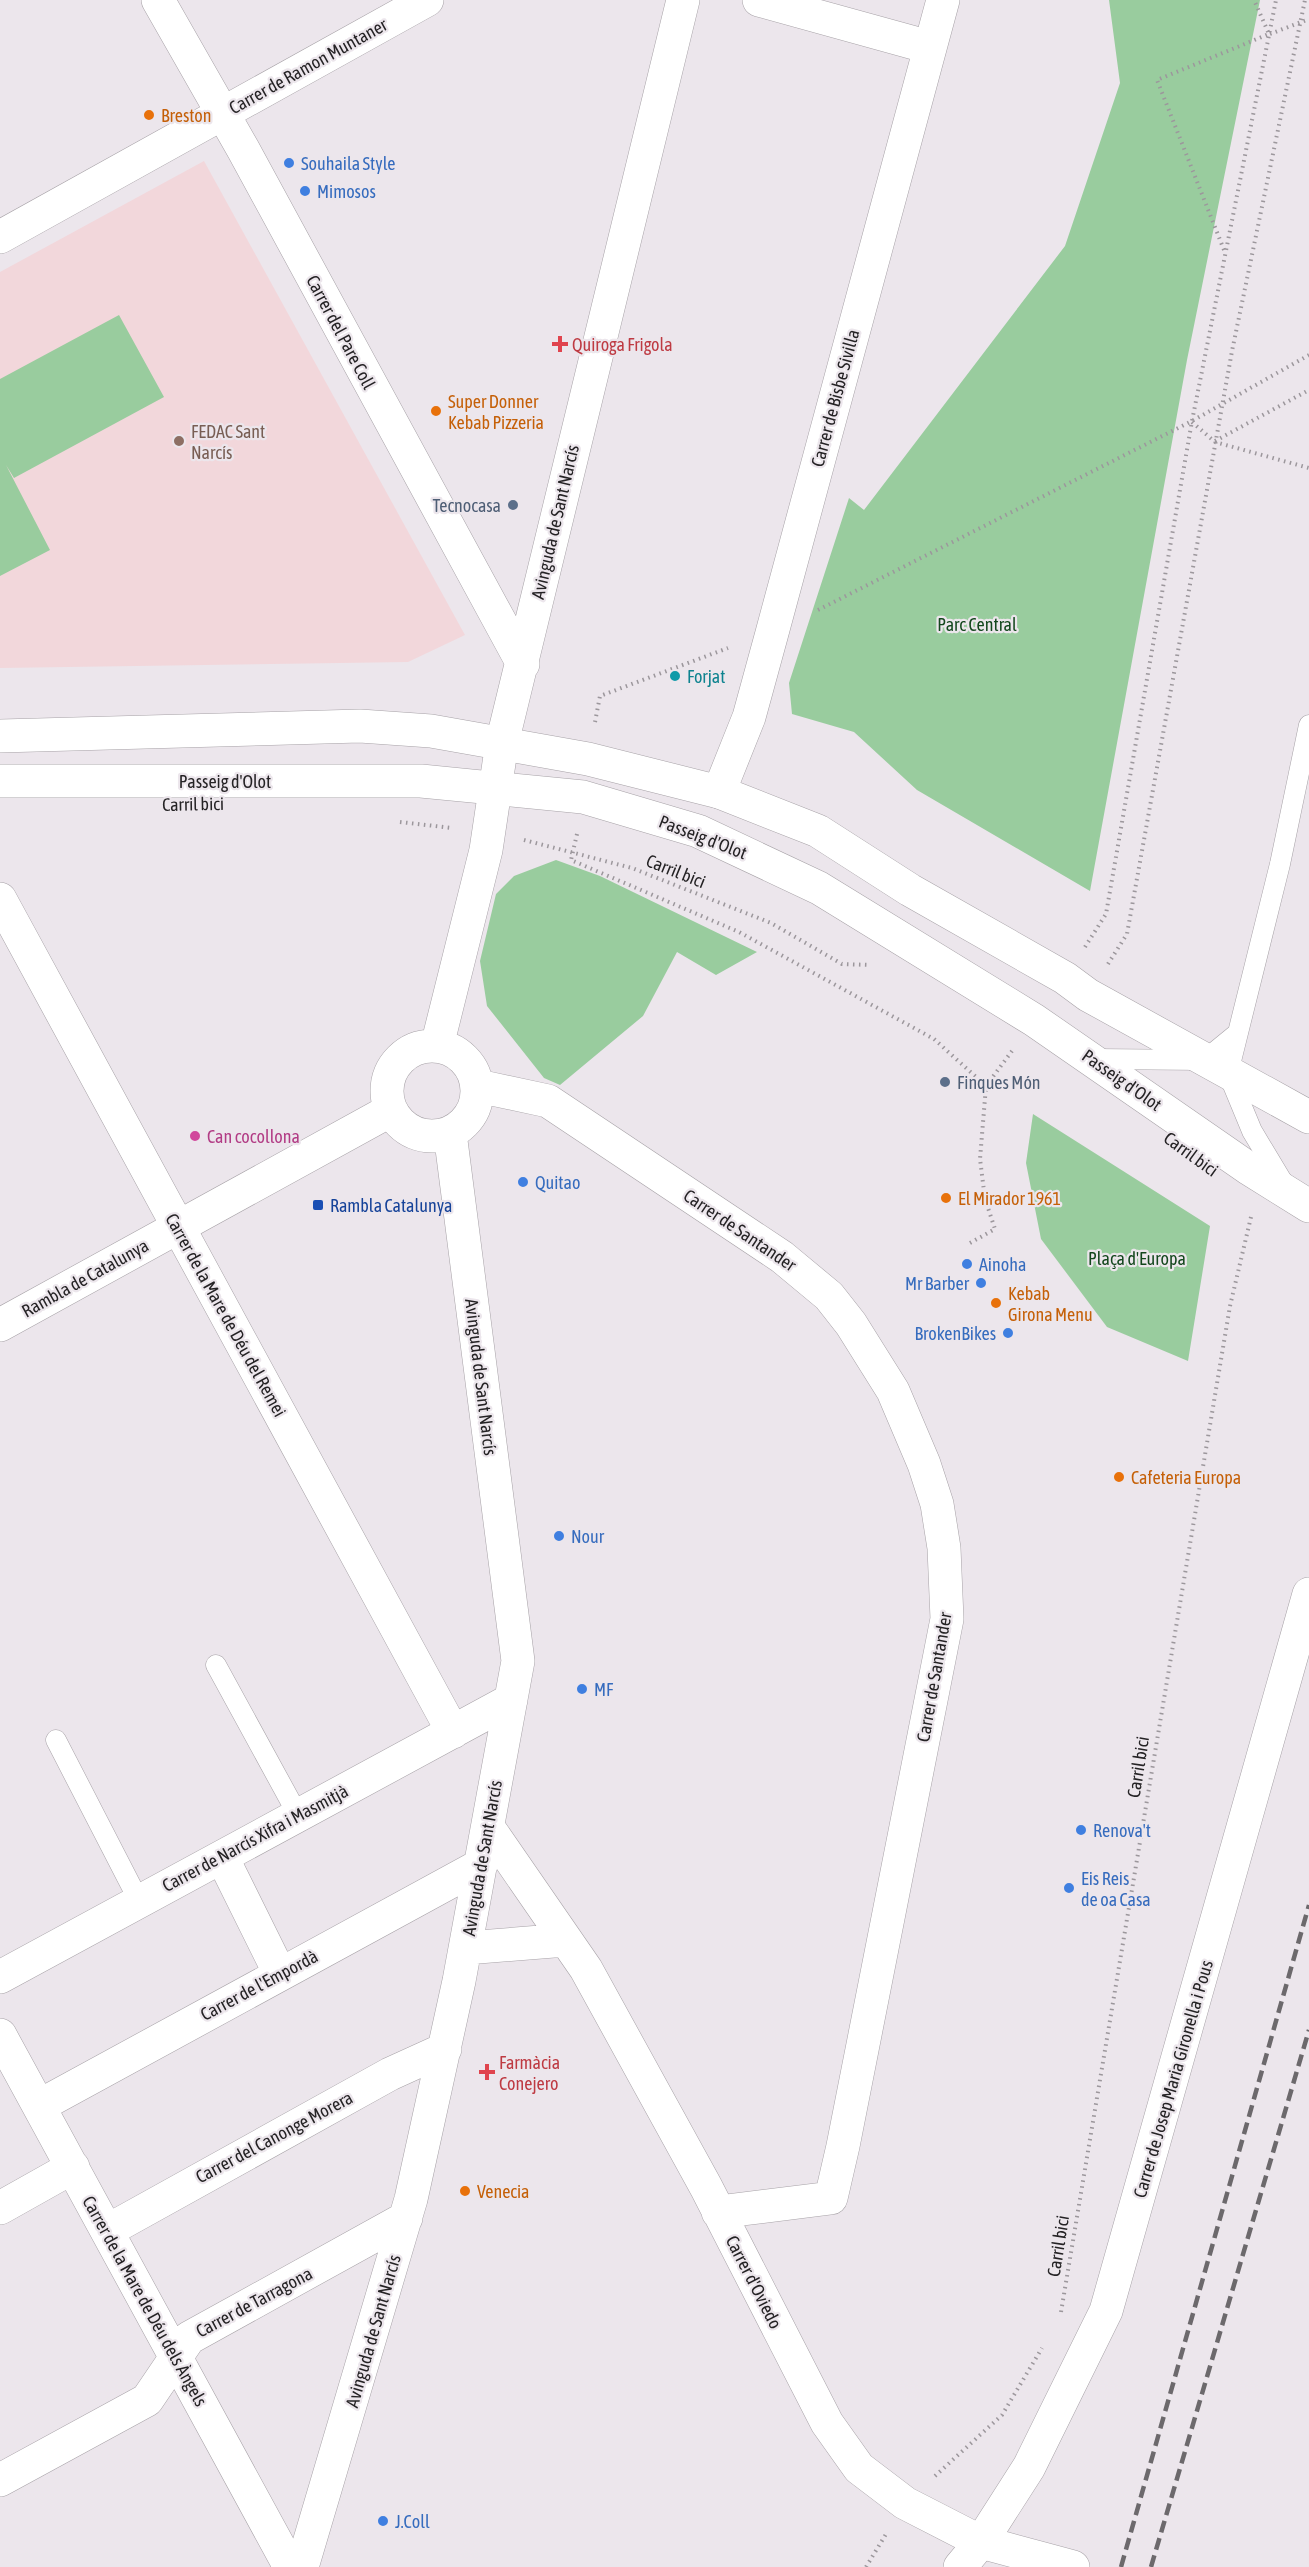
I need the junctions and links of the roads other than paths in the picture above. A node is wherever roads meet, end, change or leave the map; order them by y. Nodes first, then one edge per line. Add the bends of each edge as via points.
1 (158, 0) edge
2 (427, 0) edge
3 (683, 0) edge
4 (759, 0) edge
5 (943, 0) edge
6 (929, 47) junction
7 (222, 114) junction
8 (0, 237) edge
9 (523, 664) junction
10 (1309, 725) edge
11 (0, 736) edge
12 (502, 743) junction
13 (0, 781) edge
14 (495, 787) junction
15 (719, 792) junction
16 (1, 902) edge
17 (437, 1046) junction
18 (1092, 1059) junction
19 (1217, 1066) junction
20 (478, 1086) junction
21 (391, 1110) junction
22 (1309, 1117) edge
23 (450, 1132) junction
24 (1300, 1200) edge
25 (178, 1227) junction
26 (0, 1325) edge
27 (1309, 1594) edge
28 (216, 1665) dead end
29 (511, 1700) junction
30 (453, 1732) junction
31 (56, 1740) dead end
32 (298, 1815) junction
33 (488, 1827) junction
34 (222, 1857) junction
35 (481, 1865) junction
36 (139, 1901) junction
37 (566, 1940) junction
38 (466, 1948) junction
39 (280, 1974) junction
40 (0, 1977) edge
41 (0, 2035) edge
42 (445, 2049) junction
43 (39, 2106) junction
44 (73, 2168) junction
45 (0, 2208) edge
46 (718, 2212) junction
47 (406, 2218) junction
48 (106, 2230) junction
49 (176, 2358) junction
50 (0, 2480) edge
51 (981, 2542) junction
52 (290, 2567) edge
53 (302, 2567) edge
54 (960, 2567) edge
55 (1073, 2567) edge

1 - 7 street, Carrer del Pare Coll
2 - 7 street, Carrer de Ramon Muntaner
3 - 9 street, Avinguda de Sant Narcís
4 - 6 street
5 - 6 street, Carrer de Bisbe Sivilla
6 - 15 street, Carrer de Bisbe Sivilla via 749,717
7 - 8 street, Carrer de Ramon Muntaner
7 - 9 street, Carrer del Pare Coll
9 - 12 street, Avinguda de Sant Narcís
10 - 19 lane via 1238,1033
11 - 12 street via 360,726 431,731
12 - 14 street, Avinguda de Sant Narcís
12 - 15 street via 588,759
13 - 14 street, Passeig d'Olot via 422,781
14 - 17 street, Avinguda de Sant Narcís via 489,834
14 - 18 street, Passeig d'Olot via 583,796 698,831 819,888
15 - 19 street via 818,831 910,890
16 - 25 street, Carrer de la Mare de Déu del Remei
17 - 20 street via 465,1059
17 - 21 street via 418,1048 395,1065 388,1082
18 - 19 lane
18 - 24 street, Passeig d'Olot
19 - 22 street
19 - 24 lane via 1252,1131
20 - 23 street via 470,1118
20 - 46 street, Carrer de Santander via 548,1101 782,1257 829,1296 893,1391 921,1455 936,1504 944,1548 947,1619 831,2198
21 - 23 street via 401,1124 416,1133 433,1137
21 - 25 street, Rambla de Catalunya
23 - 29 street, Avinguda de Sant Narcís via 518,1661
25 - 26 street, Rambla de Catalunya
25 - 30 street, Carrer de la Mare de Déu del Remei
27 - 51 street, Carrer de Josep Maria Gironella i Pous via 1106,2311 1029,2467
28 - 32 lane
29 - 30 street, Carrer de Narcís Xifra i Masmitjà
29 - 33 street, Avinguda de Sant Narcís
30 - 32 street, Carrer de Narcís Xifra i Masmitjà
31 - 36 lane
32 - 34 street, Carrer de Narcís Xifra i Masmitjà
33 - 35 street, Avinguda de Sant Narcís
33 - 37 street, Carrer d'Oviedo
34 - 36 street, Carrer de Narcís Xifra i Masmitjà
34 - 39 street
35 - 38 street, Avinguda de Sant Narcís
35 - 39 street, Carrer de l'Empordà
36 - 40 street, Carrer de Narcís Xifra i Masmitjà
37 - 38 street
37 - 46 street, Carrer d'Oviedo via 586,1969
38 - 42 street, Avinguda de Sant Narcís
39 - 43 street, Carrer de l'Empordà
41 - 43 street, Carrer de la Mare de Déu dels Àngels
42 - 47 street, Avinguda de Sant Narcís
42 - 48 street, Carrer del Canonge Morera via 380,2080
43 - 44 street, Carrer de la Mare de Déu dels Àngels
44 - 45 street
44 - 48 street, Carrer de la Mare de Déu dels Àngels
46 - 51 street, Carrer d'Oviedo via 827,2423 859,2468 905,2503
47 - 49 street, Carrer de Tarragona via 189,2338
47 - 53 street, Avinguda de Sant Narcís
48 - 49 street, Carrer de la Mare de Déu dels Àngels
49 - 50 street, Carrer de Tarragona via 147,2400
49 - 52 street, Carrer de la Mare de Déu dels Àngels
51 - 54 street
51 - 55 street, Carrer d'Oviedo

